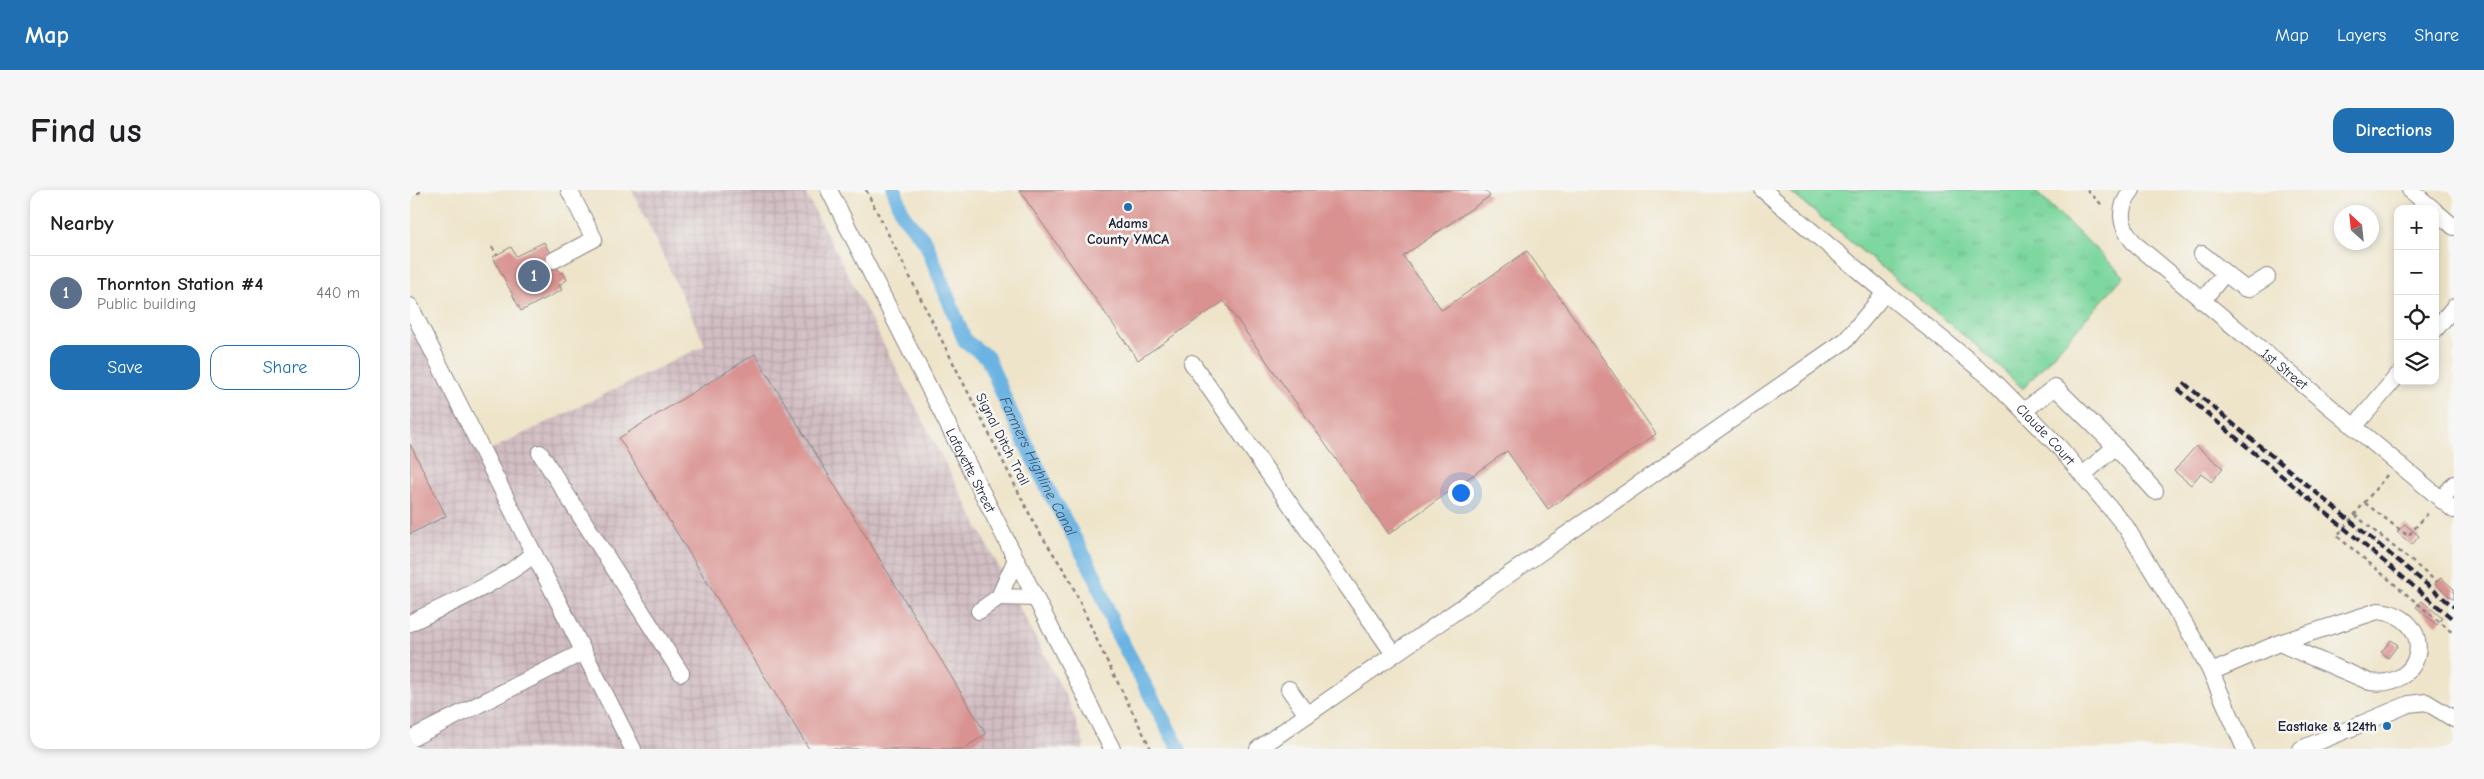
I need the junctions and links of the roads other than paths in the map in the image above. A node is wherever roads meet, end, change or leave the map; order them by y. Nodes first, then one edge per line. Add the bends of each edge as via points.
1 (569, 190) edge
2 (829, 190) edge
3 (1763, 190) edge
4 (2132, 190) edge
5 (2410, 190) edge
6 (2428, 205) edge
7 (2439, 214) edge
8 (2454, 227) edge
9 (2202, 254) dead end
10 (554, 260) dead end
11 (2225, 273) junction
12 (2267, 277) dead end
13 (1885, 293) junction
14 (2202, 301) junction
15 (2454, 307) edge
16 (412, 317) edge
17 (2439, 325) edge
18 (1192, 363) dead end
19 (2394, 380) edge
20 (2024, 411) junction
21 (2354, 427) junction
22 (2116, 446) junction
23 (540, 453) dead end
24 (2083, 475) junction
25 (2454, 484) edge
26 (2154, 491) dead end
27 (2441, 500) junction
28 (2454, 510) edge
29 (534, 554) junction
30 (1016, 559) junction
31 (999, 597) junction
32 (1036, 598) junction
33 (979, 611) dead end
34 (410, 623) edge
35 (2279, 644) junction
36 (583, 652) junction
37 (1394, 654) junction
38 (2211, 672) junction
39 (681, 673) dead end
40 (1289, 689) dead end
41 (1307, 715) junction
42 (2454, 719) edge
43 (410, 739) edge
44 (2306, 748) edge
45 (633, 749) edge
46 (1112, 749) edge
47 (1258, 749) edge
48 (2245, 749) edge

1 - 10 street via 594,239
2 - 30 street, Lafayette Street
3 - 13 street, Claude Court
4 - 14 street, 1st Street via 2122,207 2122,223 2136,245
5 - 6 street
7 - 8 street
9 - 11 street
11 - 12 street via 2248,289
11 - 14 street
13 - 20 street, Claude Court via 1992,379
13 - 37 street via 1846,340
14 - 21 street, 1st Street
15 - 17 street
16 - 29 street
18 - 37 street
19 - 21 street
20 - 22 street via 2055,387
20 - 24 street, Claude Court
21 - 27 street, 1st Street
22 - 24 street
22 - 26 street
23 - 39 street
24 - 38 street, Claude Court via 2126,527
25 - 27 street
27 - 28 street, 1st Street
29 - 34 street via 495,581
29 - 36 street
30 - 31 street
30 - 32 street, Lafayette Street
31 - 32 street
31 - 33 street
32 - 46 street, Lafayette Street
35 - 35 street via 2382,684 2393,682 2411,668 2418,646 2411,625 2402,617 2378,611
35 - 38 street
36 - 43 street
36 - 45 street
37 - 41 street
38 - 48 street, Claude Court
40 - 41 street
41 - 47 street
42 - 44 street via 2426,702 2410,704

